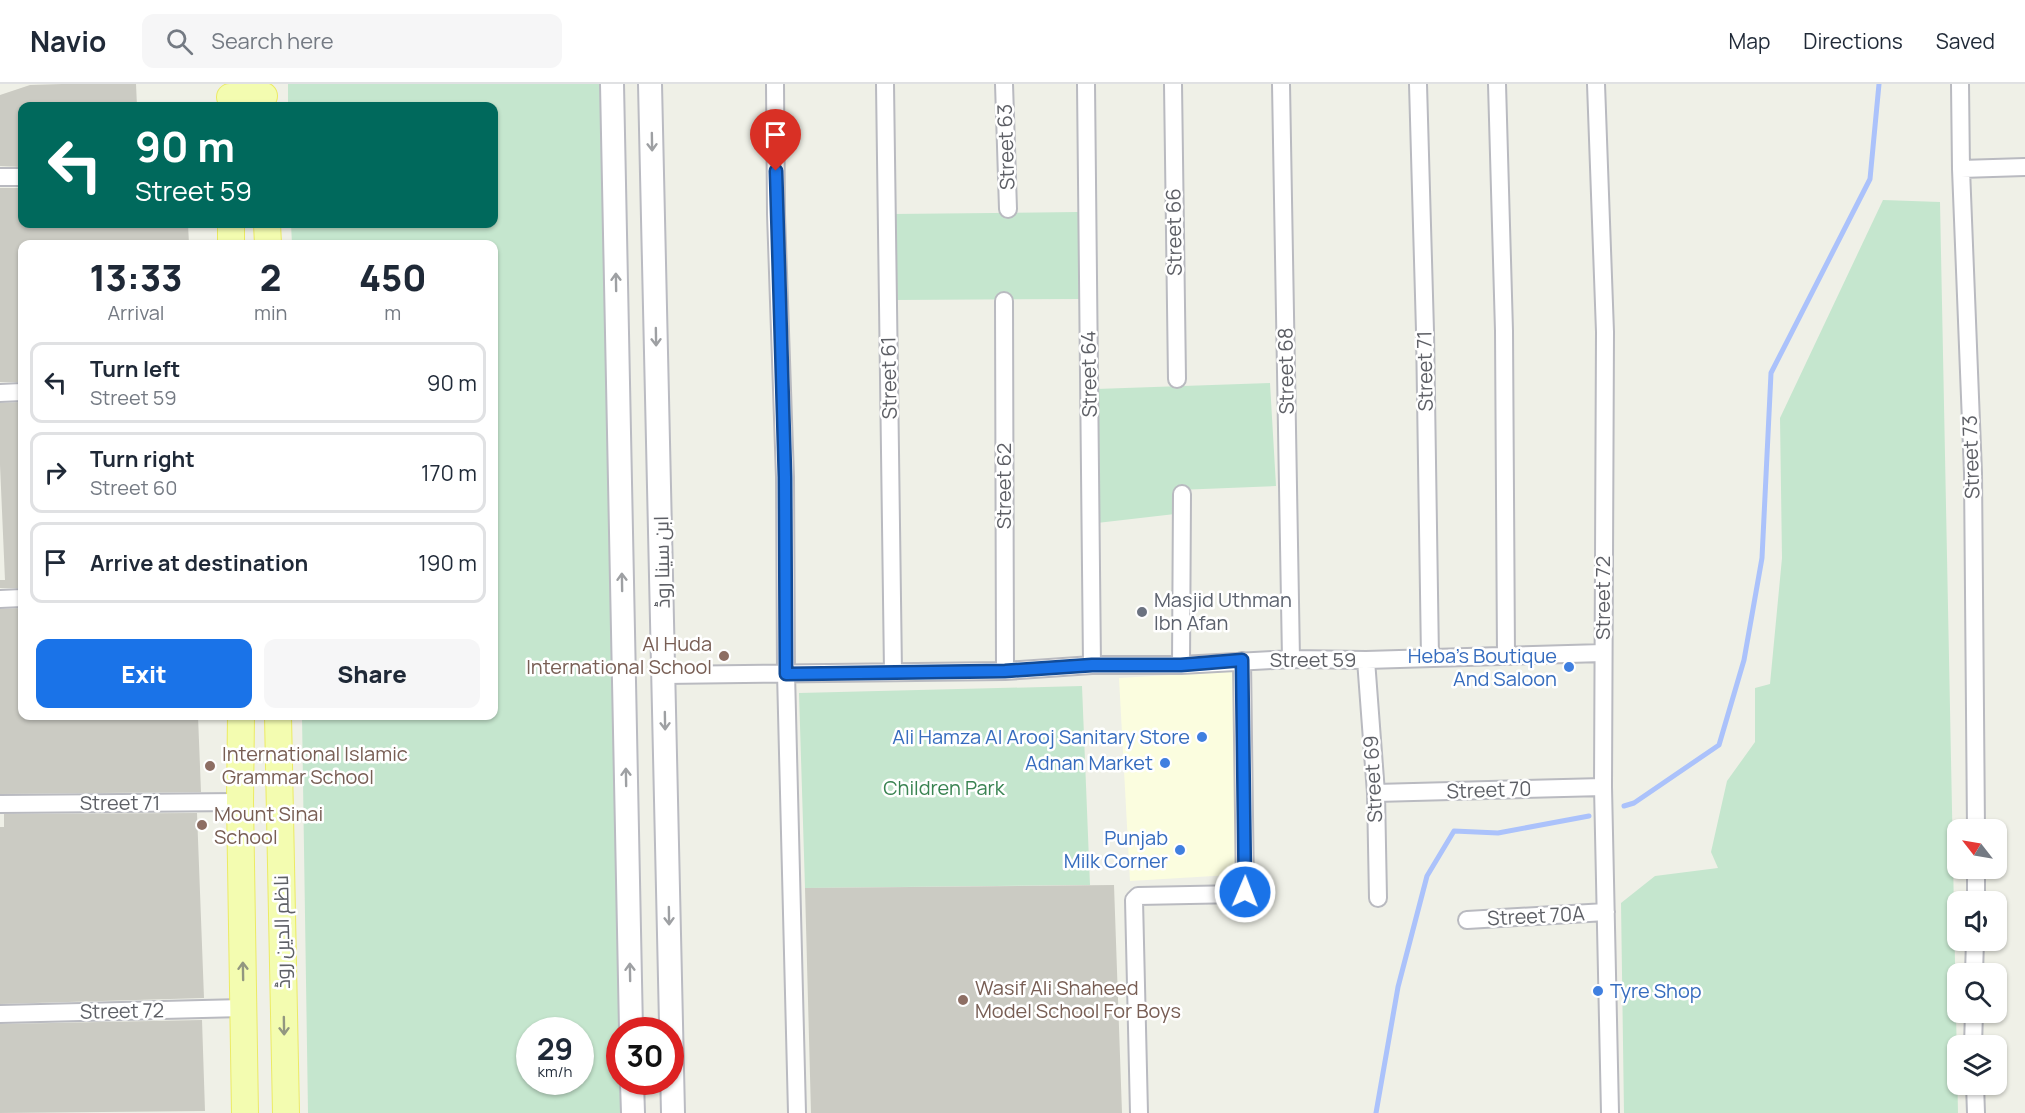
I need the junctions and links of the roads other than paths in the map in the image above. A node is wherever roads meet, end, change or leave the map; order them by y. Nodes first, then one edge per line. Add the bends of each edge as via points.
1 (612, 84) edge
2 (651, 84) edge
3 (776, 84) edge
4 (885, 84) edge
5 (1004, 84) edge
6 (1086, 84) edge
7 (1173, 84) edge
8 (1281, 84) edge
9 (1418, 84) edge
10 (1497, 84) edge
11 (1596, 84) edge
12 (1960, 84) edge
13 (230, 96) edge
14 (264, 96) edge
15 (2025, 167) edge
16 (1961, 169) junction
17 (0, 177) edge
18 (18, 177) edge
19 (1008, 209) dead end
20 (1004, 301) dead end
21 (1177, 379) dead end
22 (18, 392) edge
23 (0, 393) edge
24 (1182, 494) dead end
25 (18, 598) edge
26 (0, 599) edge
27 (1603, 653) junction
28 (1506, 656) junction
29 (1291, 658) junction
30 (1430, 658) junction
31 (1242, 660) junction
32 (1365, 660) junction
33 (1092, 665) junction
34 (1181, 665) junction
35 (1005, 671) junction
36 (893, 672) junction
37 (786, 674) junction
38 (664, 675) junction
39 (241, 720) edge
40 (278, 720) edge
41 (1603, 787) junction
42 (1376, 793) junction
43 (240, 802) junction
44 (0, 804) edge
45 (1976, 819) edge
46 (1378, 898) dead end
47 (1606, 912) junction
48 (1467, 920) dead end
49 (243, 1008) junction
50 (0, 1014) edge
51 (631, 1017) edge
52 (632, 1095) edge
53 (1975, 1095) edge
54 (286, 1110) edge
55 (245, 1111) edge
56 (633, 1113) edge
57 (673, 1113) edge
58 (797, 1113) edge
59 (1139, 1113) edge
60 (1610, 1113) edge
61 (1976, 1113) edge

51 -> 1 main road, ابن سینا روڈ
2 -> 38 main road, ابن سینا روڈ
3 - 37 street
4 - 36 street, Street 61
5 - 19 street, Street 63
6 - 33 street, Street 64
7 - 21 street, Street 66
8 - 29 street, Street 68
9 - 30 street, Street 71
10 - 28 street via 1504,331
11 - 27 street, Street 72 via 1605,332
12 - 16 street, Street 73
13 - 14 main road
15 - 16 street
16 - 45 street, Street 73 via 1973,473
17 - 18 street
20 - 35 street, Street 62
22 - 23 street
24 - 34 street
25 - 26 street
27 - 28 street, Street 59
27 - 41 street, Street 72
28 - 30 street, Street 59
29 - 31 street, Street 59
29 - 32 street, Street 59
30 - 32 street, Street 59
31 - 34 street, Street 59
31 - 59 street via 1245,892 1138,896 1134,900
32 - 42 street, Street 69
33 - 34 street, Street 59
33 - 35 street, Street 59
35 - 36 street, Street 59
36 - 37 street, Street 59
37 - 38 street, Street 59
37 - 58 street
38 -> 57 main road, ابن سینا روڈ
39 - 43 main road, ناظم الدین روڈ
40 -> 54 main road, ناظم الدین روڈ
41 - 42 street, Street 70
41 - 47 street, Street 72
42 - 46 street, Street 69
43 - 44 street, Street 71
49 -> 43 main road, ناظم الدین روڈ
47 - 48 street, Street 70A
47 - 60 street, Street 72
49 - 50 street, Street 72
49 - 55 main road, ناظم الدین روڈ
52 - 56 main road
53 - 61 street
54 - 55 main road

